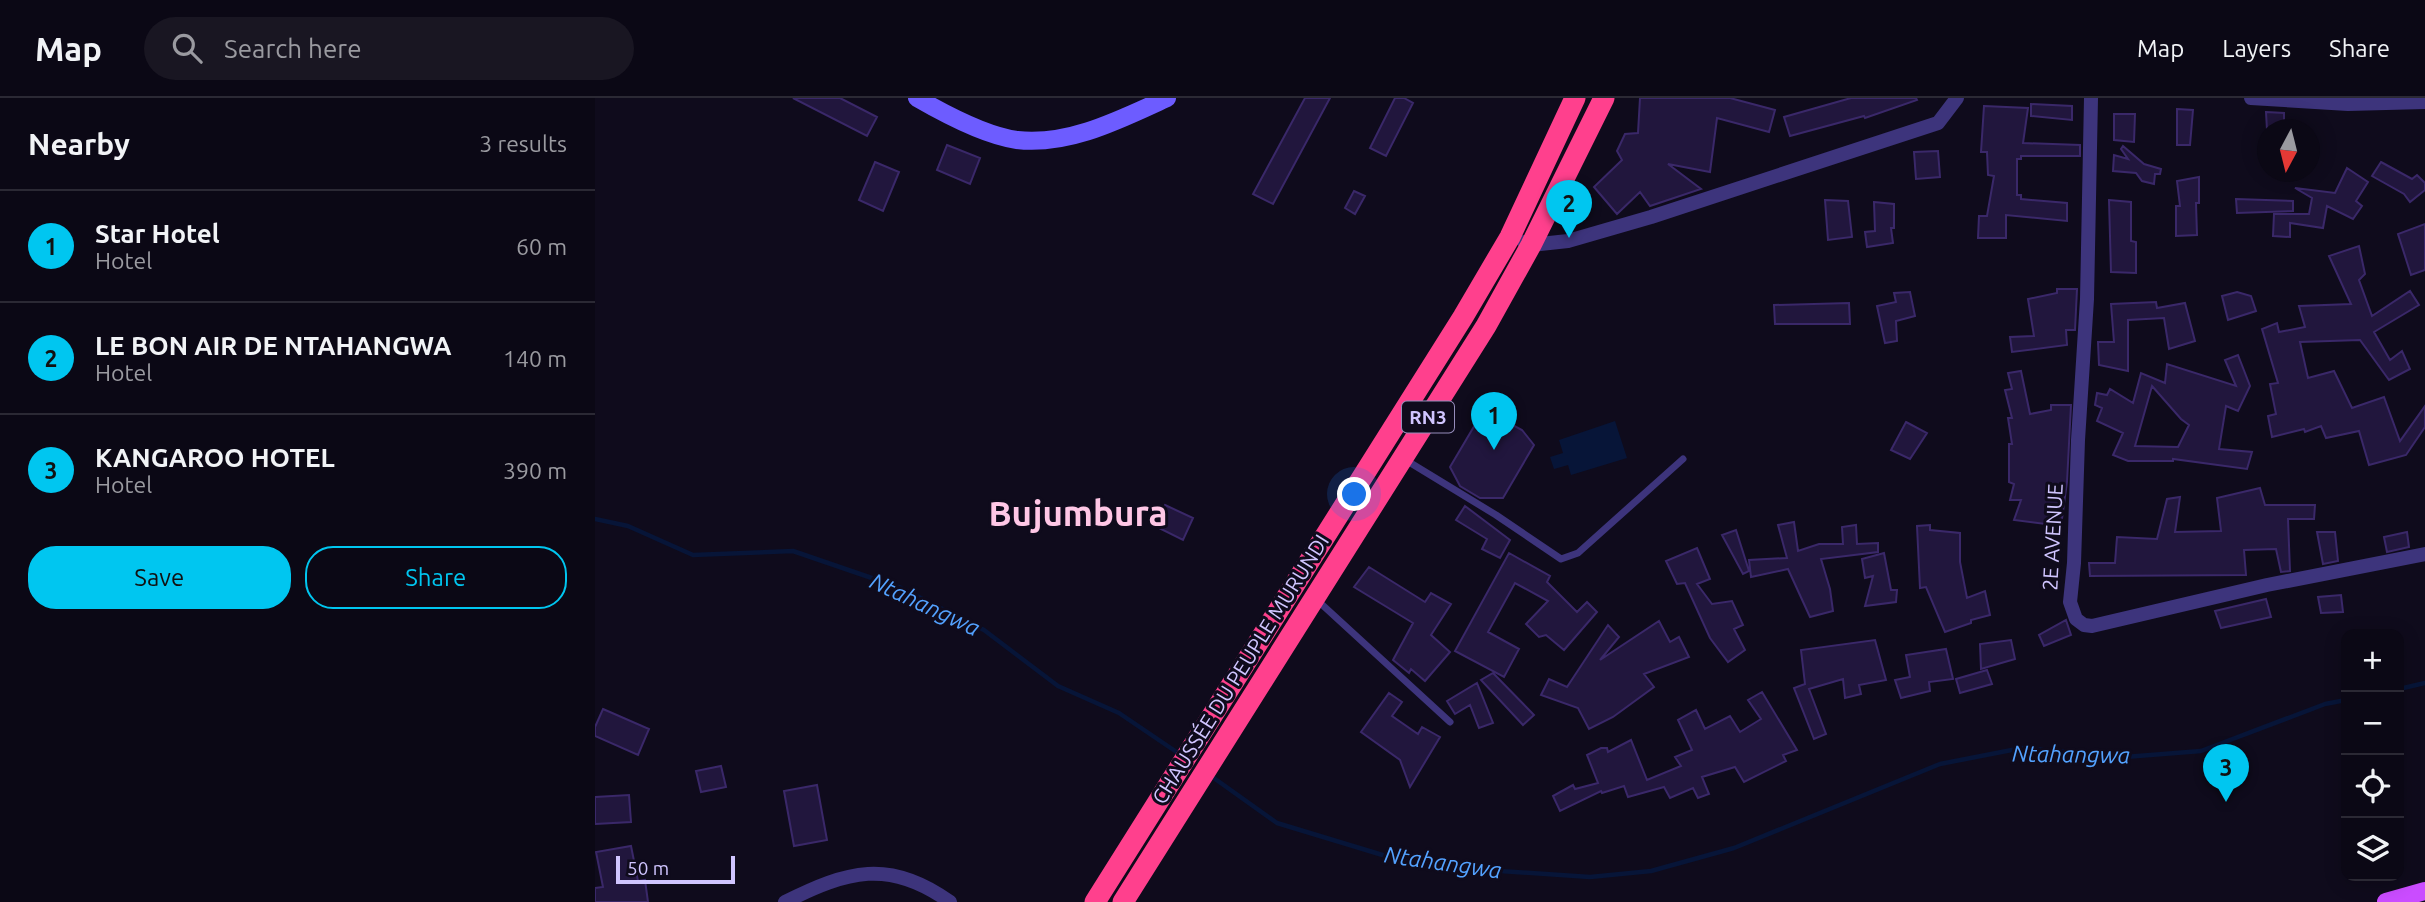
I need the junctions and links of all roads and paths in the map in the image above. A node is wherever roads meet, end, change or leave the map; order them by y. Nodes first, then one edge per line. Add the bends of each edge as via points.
1 (917, 98) edge
2 (1575, 98) edge
3 (1604, 98) edge
4 (1957, 98) edge
5 (2091, 98) edge
6 (2251, 98) edge
7 (1160, 99) edge
8 (2348, 101) edge
9 (2425, 102) edge
10 (1510, 237) junction
11 (1531, 245) junction
12 (1402, 457) junction
13 (1683, 459) dead end
14 (2425, 554) edge
15 (1314, 598) junction
16 (1450, 722) dead end
17 (2425, 891) edge
18 (785, 902) edge
19 (950, 902) edge
20 (1095, 902) edge
21 (1123, 902) edge
22 (2386, 902) edge

1 - 7 street via 991,132 1035,141 1060,139 1128,116
2 - 10 highway, CHAUSSÉE DU PEUPLE MURUNDI / RN3
3 - 11 highway, CHAUSSÉE DU PEUPLE MURUNDI / RN3
4 - 11 street via 1938,123 1651,217 1568,241
5 - 14 street, 2E AVENUE via 2087,299 2070,602 2075,619 2092,626
6 - 8 street
8 - 9 street
10 - 11 street
10 - 20 highway, CHAUSSÉE DU PEUPLE MURUNDI / RN3
11 - 12 highway, CHAUSSÉE DU PEUPLE MURUNDI / RN3 via 1486,326
12 - 13 lane via 1562,559 1578,553
12 - 15 highway, CHAUSSÉE DU PEUPLE MURUNDI / RN3
15 - 16 lane
15 - 21 highway, CHAUSSÉE DU PEUPLE MURUNDI / RN3
17 - 22 main road
18 - 19 street via 850,875 887,873 934,890

